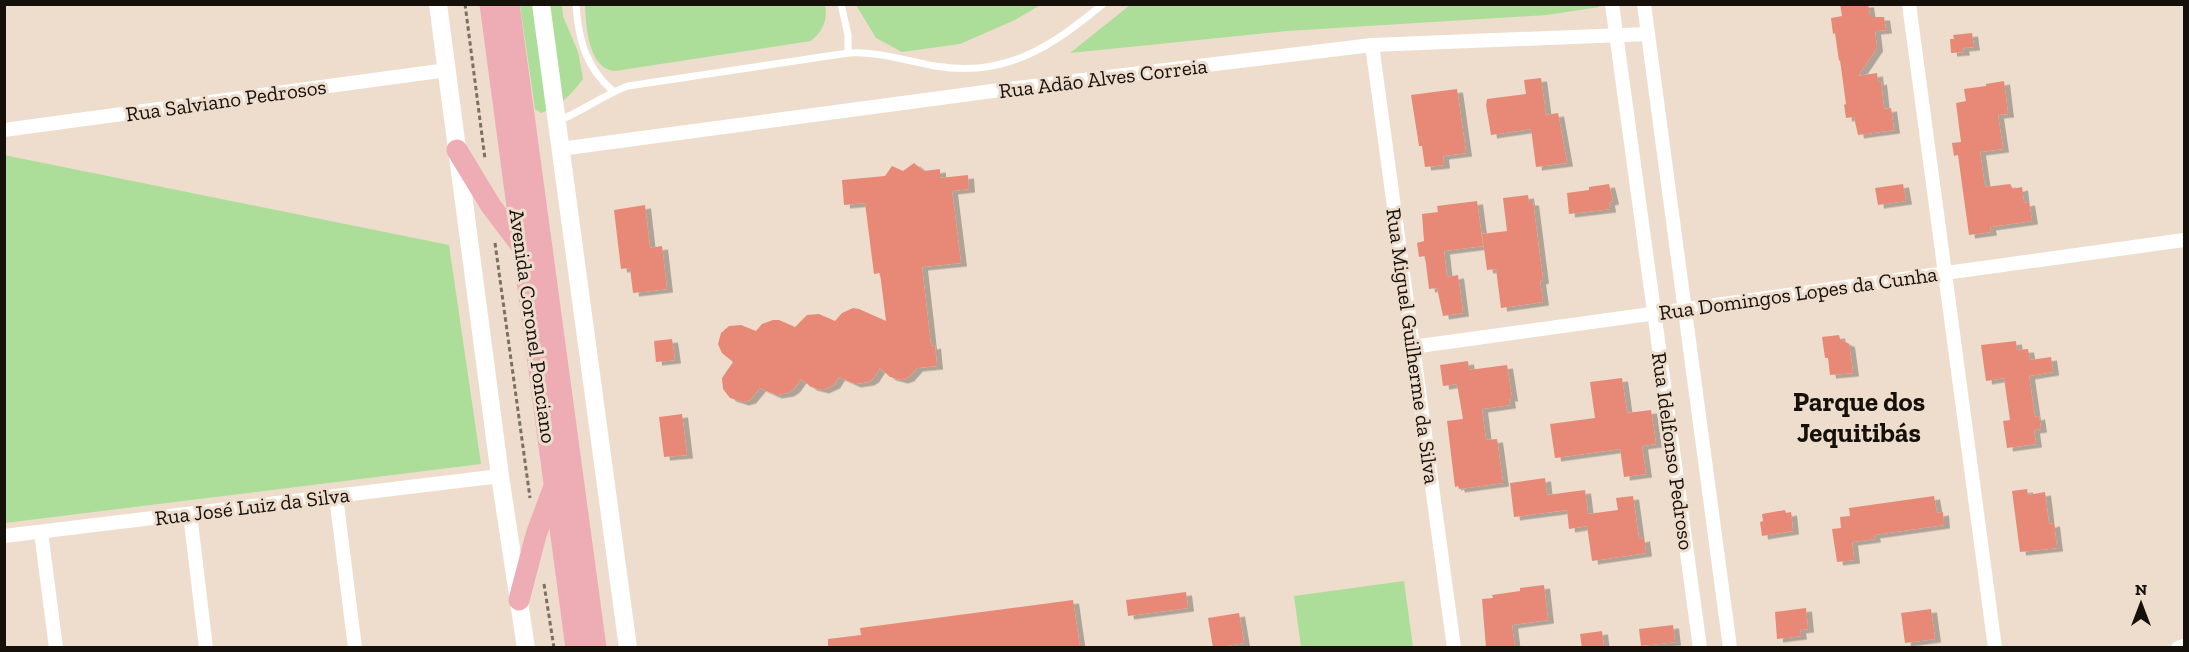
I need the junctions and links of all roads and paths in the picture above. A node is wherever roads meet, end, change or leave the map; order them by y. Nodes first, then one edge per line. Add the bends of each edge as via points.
1 (438, 4) edge
2 (465, 4) edge
3 (490, 4) edge
4 (509, 4) edge
5 (541, 4) edge
6 (576, 4) edge
7 (841, 4) edge
8 (1103, 4) edge
9 (1612, 4) edge
10 (1644, 4) edge
11 (1909, 4) edge
12 (1648, 34) junction
13 (1616, 36) junction
14 (1372, 45) junction
15 (848, 52) junction
16 (447, 70) junction
17 (613, 91) junction
18 (556, 122) junction
19 (4, 130) edge
20 (560, 148) junction
21 (457, 150) junction
22 (485, 159) dead end
23 (495, 240) dead end
24 (2184, 240) edge
25 (522, 246) junction
26 (1945, 273) junction
27 (1684, 309) junction
28 (1654, 314) junction
29 (1412, 347) junction
30 (500, 476) junction
31 (554, 486) junction
32 (336, 496) junction
33 (531, 504) dead end
34 (190, 514) junction
35 (41, 532) junction
36 (4, 536) edge
37 (543, 580) dead end
38 (519, 600) junction
39 (2184, 646) edge
40 (56, 648) edge
41 (206, 648) edge
42 (354, 648) edge
43 (526, 648) edge
44 (554, 648) edge
45 (576, 648) edge
46 (596, 648) edge
47 (628, 648) edge
48 (1454, 648) edge
49 (1700, 648) edge
50 (1730, 648) edge
51 (1995, 648) edge
52 (2178, 648) edge

1 - 16 main road
2 - 22 path
3 - 25 main road, Avenida Coronel Ponciano
4 - 46 main road
5 - 18 main road
6 - 17 lane via 586,57 599,79
7 - 15 lane
8 - 15 lane via 1029,55 987,68 970,70 872,52
9 - 13 street, Rua Idelfonso Pedroso
10 - 12 street, Rua Idelfonso Pedroso
11 - 26 street
12 - 13 street, Rua Adão Alves Correia
12 - 27 street, Rua Idelfonso Pedroso
13 - 14 street, Rua Adão Alves Correia
13 - 28 street, Rua Idelfonso Pedroso
14 - 20 street, Rua Adão Alves Correia
14 - 29 street, Rua Miguel Guilherme da Silva
15 - 17 lane
16 - 19 street, Rua Salviano Pedrosos
16 - 21 main road
17 - 18 lane
18 - 20 main road
20 - 47 main road
21 - 25 main road via 491,206
21 - 30 main road
23 - 33 path
24 - 26 street, Rua Domingos Lopes da Cunha
25 - 31 main road, Avenida Coronel Ponciano
26 - 27 street, Rua Domingos Lopes da Cunha
26 - 51 street
27 - 28 street, Rua Domingos Lopes da Cunha
27 - 50 street, Rua Idelfonso Pedroso
28 - 29 street, Rua Domingos Lopes da Cunha
28 - 49 street, Rua Idelfonso Pedroso
29 - 48 street, Rua Miguel Guilherme da Silva
30 - 32 street, Rua José Luiz da Silva
30 - 38 main road
31 - 38 main road
31 - 45 main road, Avenida Coronel Ponciano
32 - 34 street, Rua José Luiz da Silva
32 - 42 street
34 - 35 street, Rua José Luiz da Silva
34 - 41 street
35 - 36 street, Rua José Luiz da Silva
35 - 40 street
37 - 44 path
38 - 43 main road
39 - 52 street

